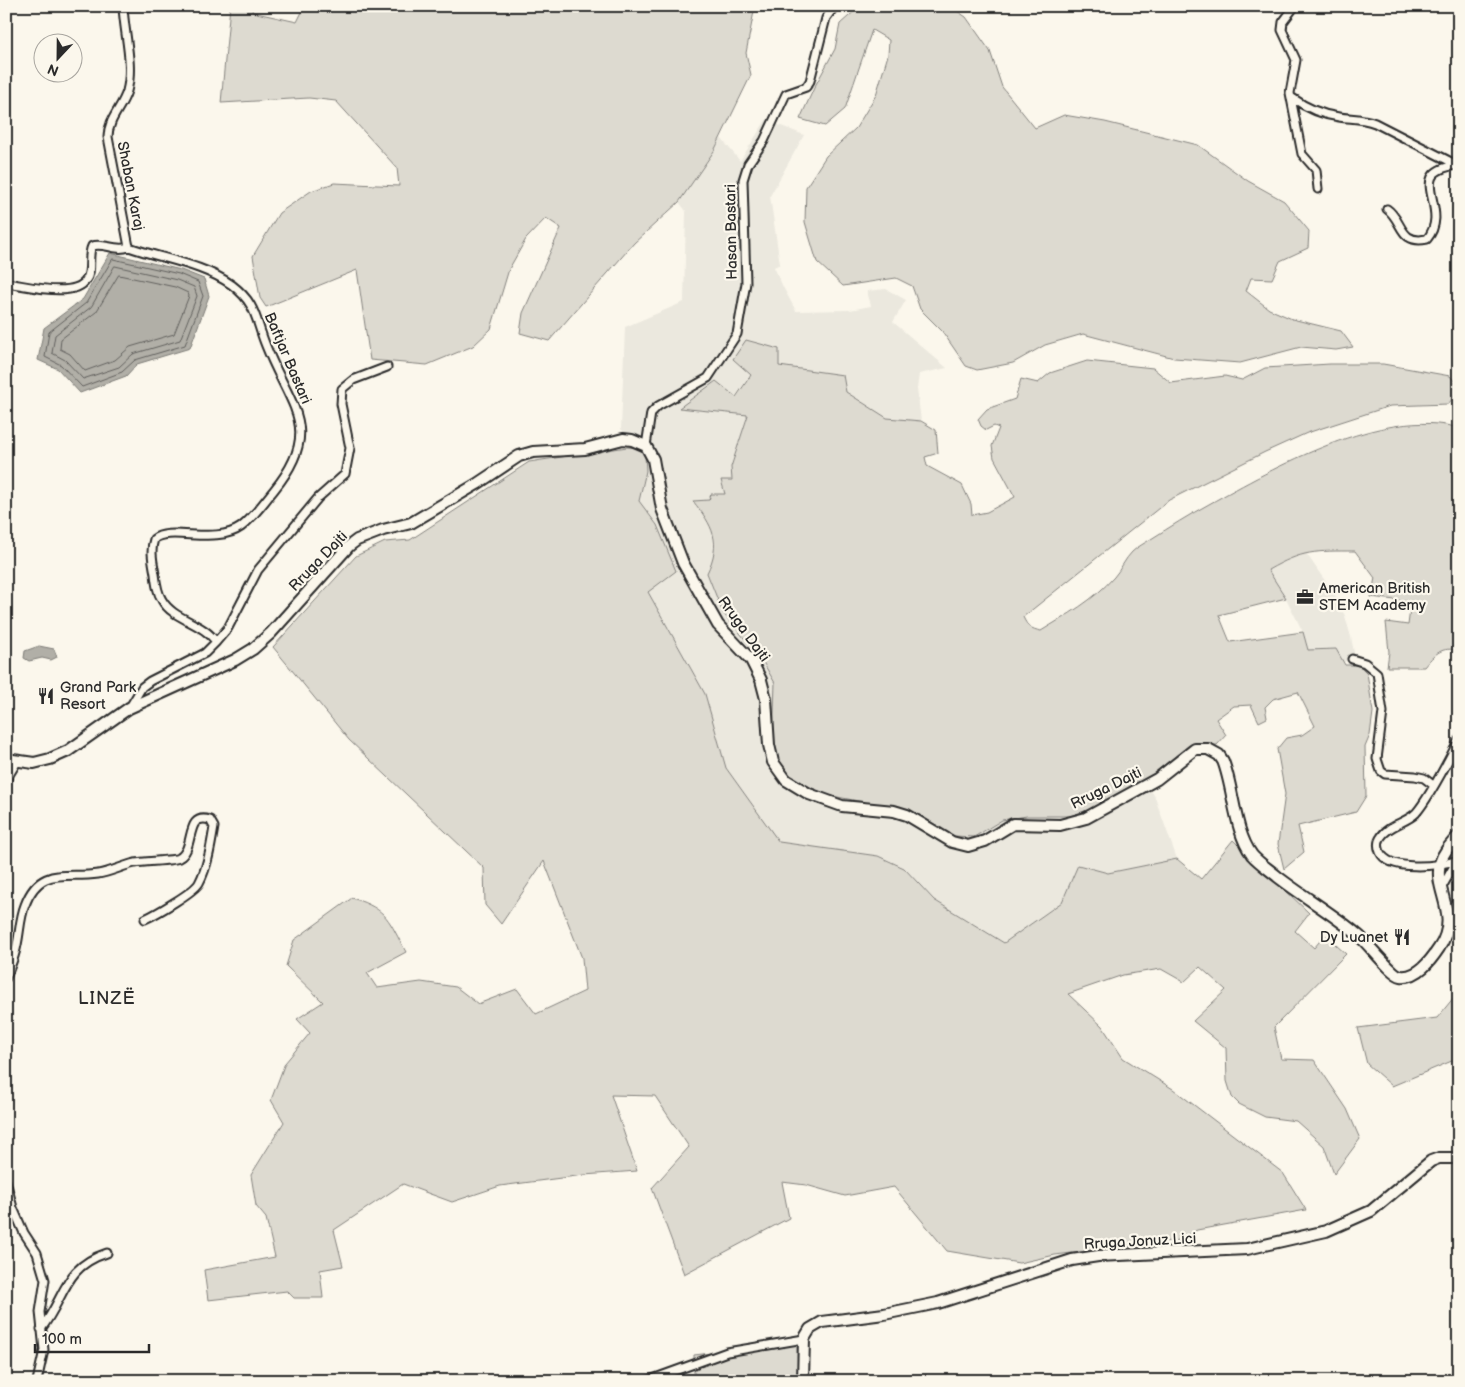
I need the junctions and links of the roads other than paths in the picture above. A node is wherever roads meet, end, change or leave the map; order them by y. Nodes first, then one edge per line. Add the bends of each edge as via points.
1 (123, 6) edge
2 (835, 6) edge
3 (1295, 6) edge
4 (1291, 97) junction
5 (1458, 166) edge
6 (1318, 188) dead end
7 (1387, 209) dead end
8 (129, 247) junction
9 (6, 283) edge
10 (387, 367) dead end
11 (646, 446) junction
12 (216, 642) junction
13 (1352, 659) dead end
14 (130, 708) junction
15 (1459, 740) edge
16 (11, 761) edge
17 (6, 780) edge
18 (1433, 786) junction
19 (1459, 835) edge
20 (1457, 859) edge
21 (1439, 866) junction
22 (1442, 887) junction
23 (145, 919) dead end
24 (6, 978) edge
25 (1456, 1157) edge
26 (6, 1181) edge
27 (107, 1253) dead end
28 (41, 1329) junction
29 (804, 1338) junction
30 (37, 1381) edge
31 (647, 1381) edge
32 (802, 1381) edge

1 - 8 street, Shaban Karaj via 127,90 111,120 108,137
2 - 11 street, Hasan Bastari via 826,18 810,81 786,94 764,141 745,170 746,283 737,334 708,378 651,413
3 - 4 street via 1281,26 1296,60
4 - 5 street via 1328,115 1375,123
4 - 6 street via 1302,154 1316,170
5 - 7 street via 1436,170 1431,176 1429,185 1436,220 1427,239 1405,235 1400,230 1398,218
8 - 9 street, Shaban Karaj via 92,246 86,281 74,289
8 - 12 street, Baftjar Bastari via 215,274 248,299 299,424 299,444 294,463 242,526 218,536 163,535 154,539 152,557 162,602 210,632
10 - 12 street via 353,380 342,389 341,404 350,448 345,474 318,498 258,570 228,628
11 - 14 main road, Rruga Dajti via 623,439 585,448 544,450 519,456 411,523 349,546 253,649
11 - 22 main road, Rruga Dajti via 653,459 662,509 683,563 718,625 751,660 761,680 773,762 795,787 842,806 907,815 952,842 968,846 985,842 1013,824 1060,825 1086,818 1139,791 1188,753 1203,748 1219,755 1223,761 1243,836 1252,855 1357,934 1397,975 1408,976 1418,972 1440,947 1448,917
12 - 14 street via 205,653 142,687
13 - 18 street via 1365,663 1377,674 1383,712 1377,759 1380,771 1424,778
14 - 16 main road, Rruga Dajti via 68,751 34,763
15 - 18 street
16 - 17 street
18 - 21 street via 1414,815 1386,831 1379,845 1385,859 1394,864
19 - 21 main road via 1442,856
20 - 21 street
20 - 22 street
21 - 22 main road, Rruga Dajti
23 - 24 street via 198,885 205,870 214,827 210,820 194,823 190,829 190,845 177,859 150,860 96,874 45,878 33,889 24,905 16,953
25 - 29 main road, Rruga Jonuz Lici via 1430,1161 1371,1211 1326,1231 1247,1249 1072,1260 938,1303 822,1322 810,1329
26 - 28 street via 13,1208 42,1266 45,1280
27 - 28 street via 85,1262 71,1276
28 - 30 street via 44,1350
29 - 31 street via 727,1352
29 - 32 main road

